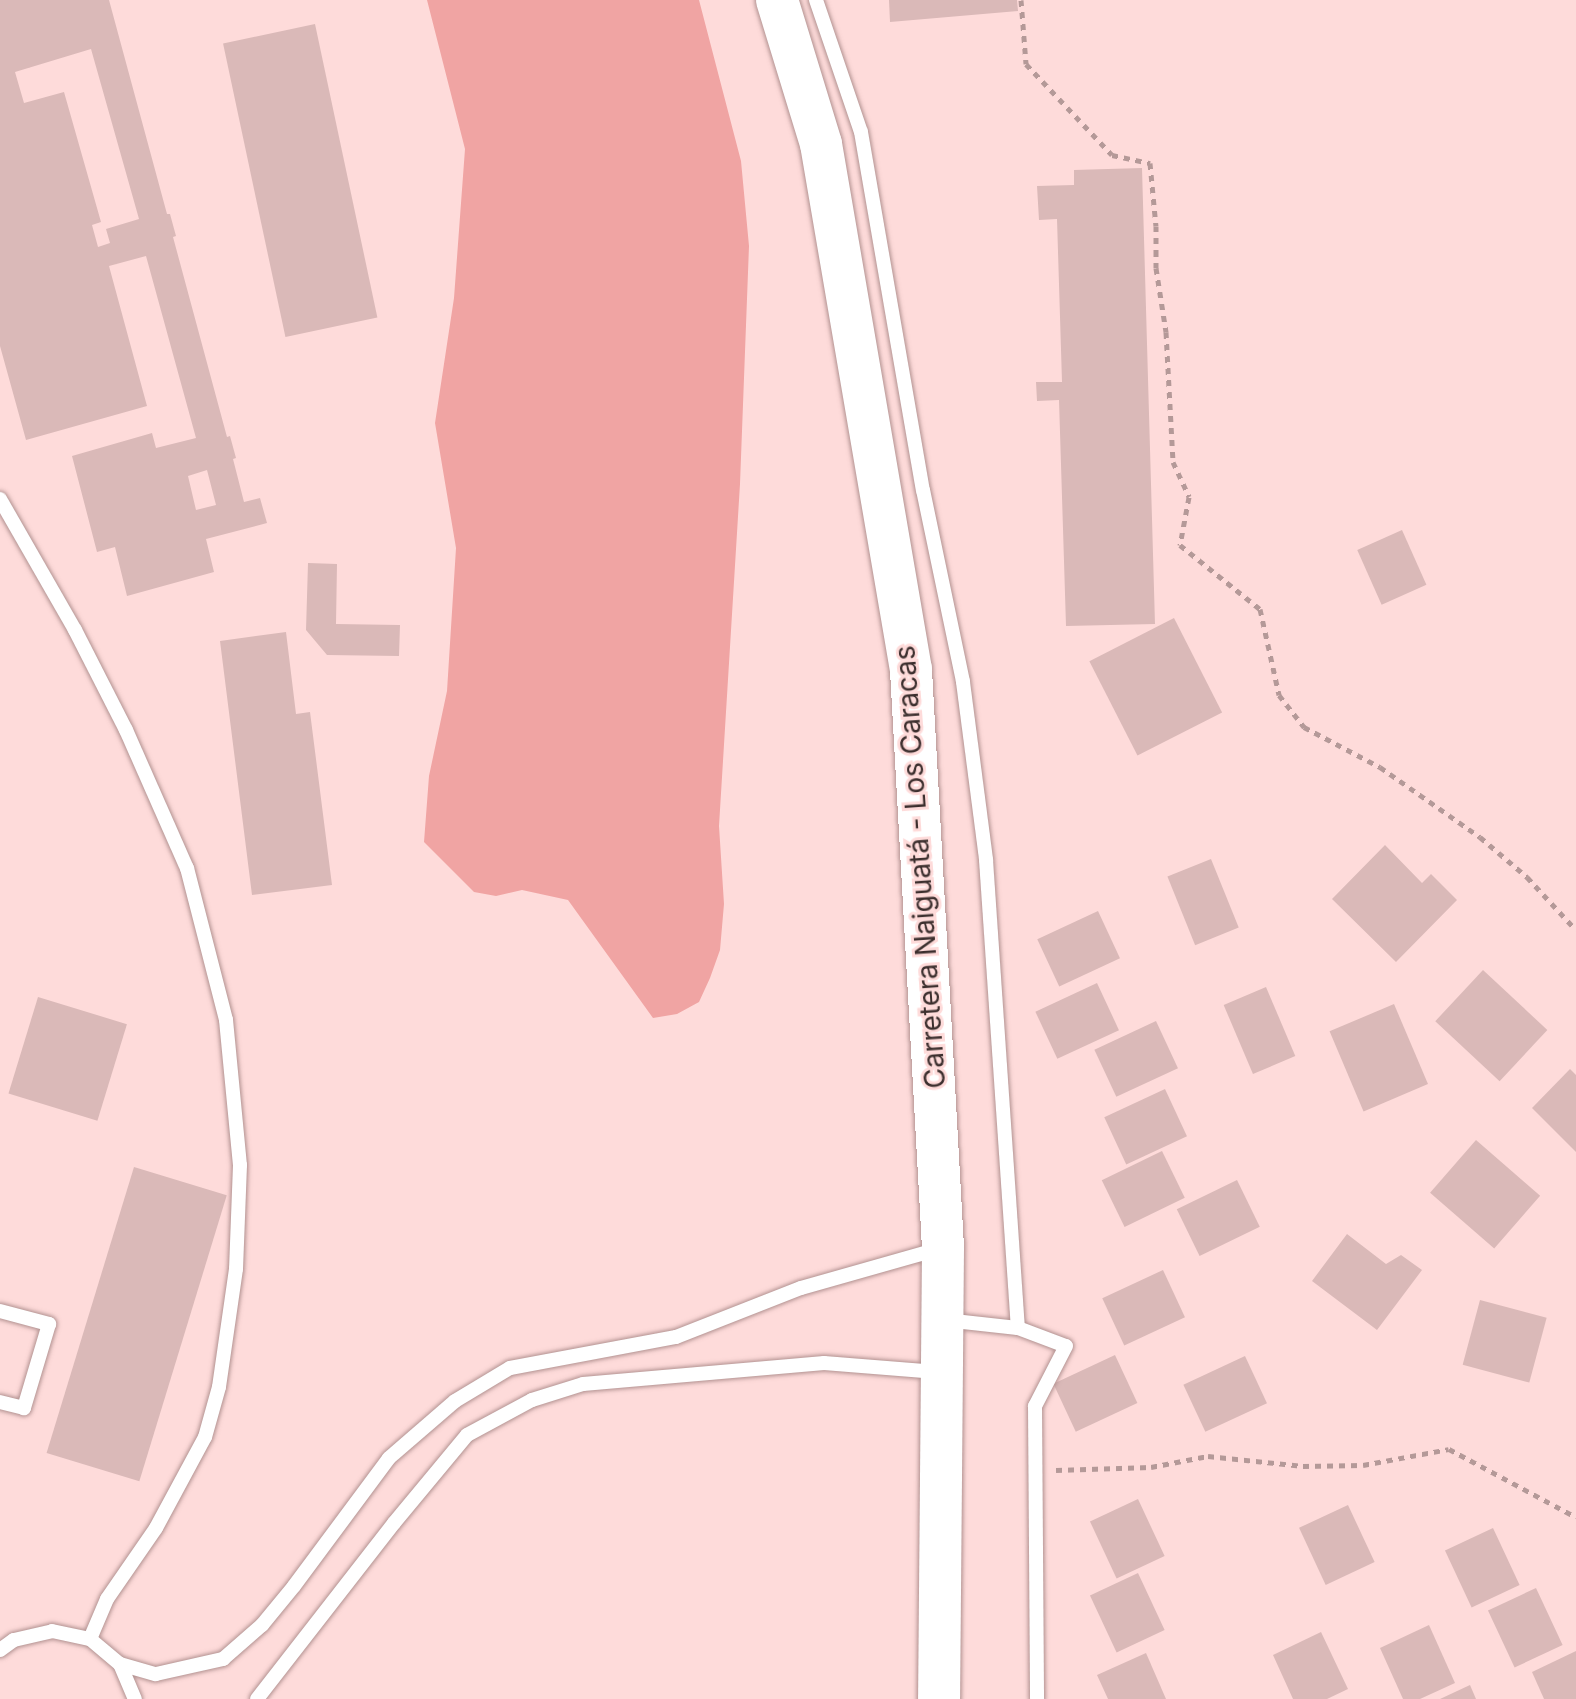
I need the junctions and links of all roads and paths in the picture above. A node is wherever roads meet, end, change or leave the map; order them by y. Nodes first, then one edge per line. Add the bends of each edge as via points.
1 (777, 0) edge
2 (816, 0) edge
3 (1021, 0) edge
4 (0, 499) edge
5 (1576, 930) edge
6 (943, 1248) junction
7 (0, 1311) edge
8 (944, 1320) junction
9 (1018, 1328) junction
10 (943, 1373) junction
11 (0, 1402) edge
12 (1035, 1470) junction
13 (1576, 1517) edge
14 (7, 1638) edge
15 (90, 1639) junction
16 (0, 1650) edge
17 (120, 1664) junction
18 (135, 1699) edge
19 (257, 1699) edge
20 (939, 1699) edge
21 (1037, 1699) edge

1 - 6 main road, Carretera Naiguatá - Los Caracas via 821,144 911,670
2 - 9 lane via 861,132 923,490 963,682 986,860
3 - 5 path via 1026,64 1112,155 1150,163 1173,462 1189,497 1180,545 1260,609 1279,695 1304,727 1380,767 1480,837
4 - 15 lane via 126,730 187,868 226,1020 240,1165 236,1269 219,1387 205,1437 156,1528 107,1599
6 - 8 main road, Carretera Naiguatá - Los Caracas
6 - 17 lane via 801,1288 676,1337 510,1368 455,1401 389,1458 262,1625 223,1659 156,1674
7 - 11 lane via 49,1324 24,1408
8 - 9 lane
8 - 10 main road, Carretera Naiguatá - Los Caracas
9 - 12 lane via 1066,1346 1035,1406
10 - 19 lane via 824,1363 583,1384 532,1400 467,1435
10 - 20 main road, Carretera Naiguatá - Los Caracas
12 - 13 path via 1151,1467 1208,1456 1303,1466 1363,1465 1449,1449
12 - 21 lane
14 - 15 lane via 52,1631
14 - 16 lane
15 - 17 lane
17 - 18 lane

